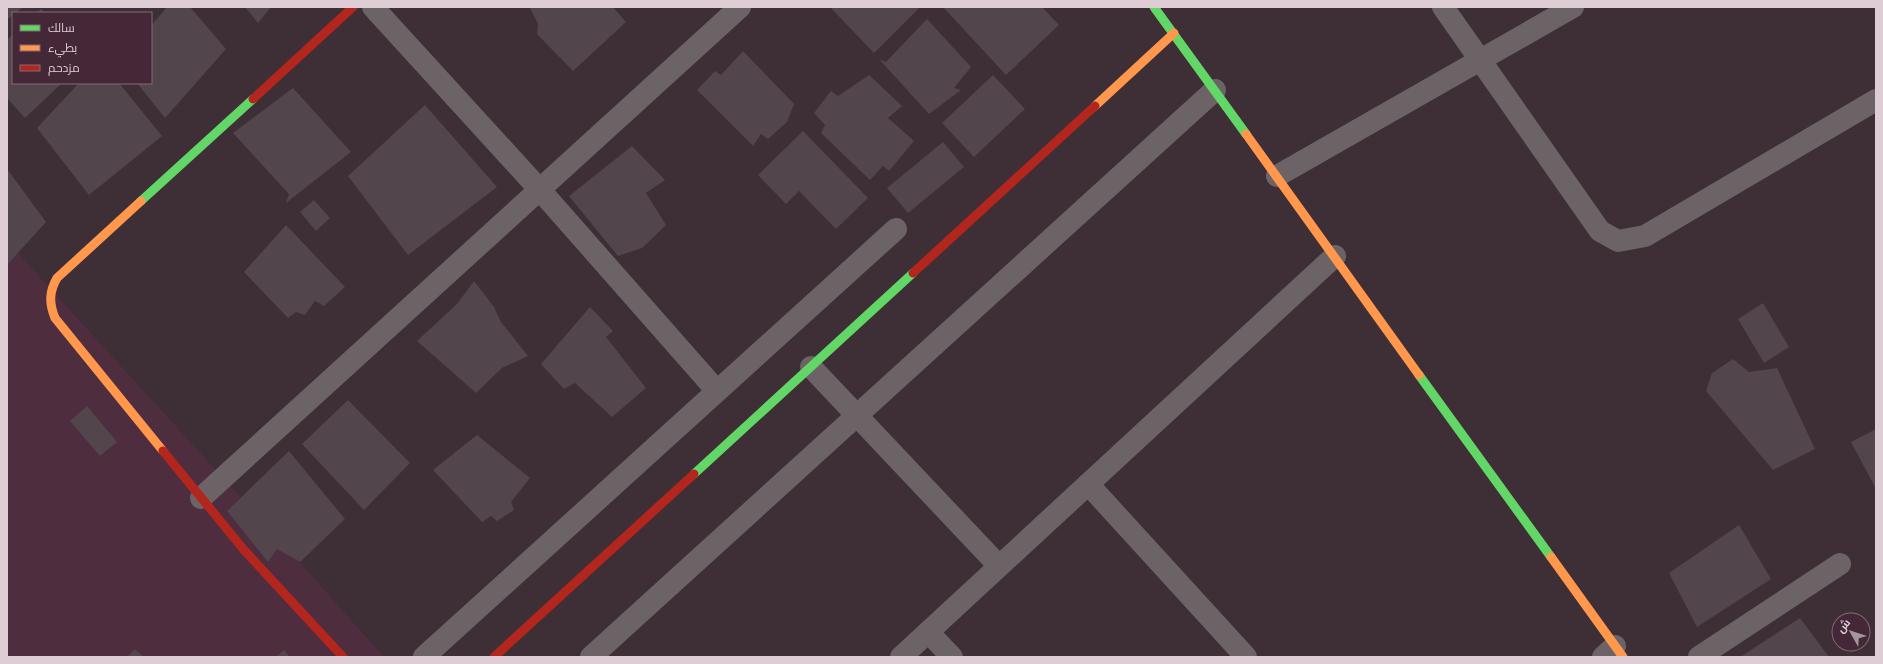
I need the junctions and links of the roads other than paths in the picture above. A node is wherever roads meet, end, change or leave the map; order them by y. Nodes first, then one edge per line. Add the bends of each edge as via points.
1 (353, 7) edge
2 (373, 7) edge
3 (740, 7) edge
4 (1154, 7) edge
5 (1443, 7) edge
6 (1573, 7) edge
7 (1174, 33) junction
8 (1480, 60) junction
9 (1215, 90) junction
10 (1876, 100) edge
11 (1277, 176) junction
12 (540, 190) junction
13 (896, 229) dead end
14 (1335, 256) junction
15 (811, 367) junction
16 (716, 391) junction
17 (856, 416) junction
18 (1088, 484) junction
19 (200, 498) junction
20 (1840, 564) dead end
21 (1000, 566) junction
22 (928, 632) junction
23 (1614, 653) edge
24 (343, 657) edge
25 (424, 657) edge
26 (494, 657) edge
27 (591, 657) edge
28 (901, 657) edge
29 (952, 657) edge
30 (1246, 657) edge
31 (1699, 657) edge

1 - 19 street via 57,278 51,289 49,303 54,318
2 - 12 street
3 - 12 street
4 - 7 street
5 - 8 street
6 - 8 street
7 - 9 street
7 - 15 street
8 - 10 street via 1600,231 1618,241 1645,236
8 - 11 street
9 - 11 street
9 - 17 street
11 - 14 street
12 - 16 street
12 - 19 street
13 - 16 street
14 - 18 street
14 - 23 street
15 - 17 street
15 - 26 street
16 - 25 street
17 - 21 street
17 - 27 street
18 - 21 street
18 - 30 street
19 - 24 street via 244,550
20 - 31 street
21 - 22 street
22 - 28 street
22 - 29 street

